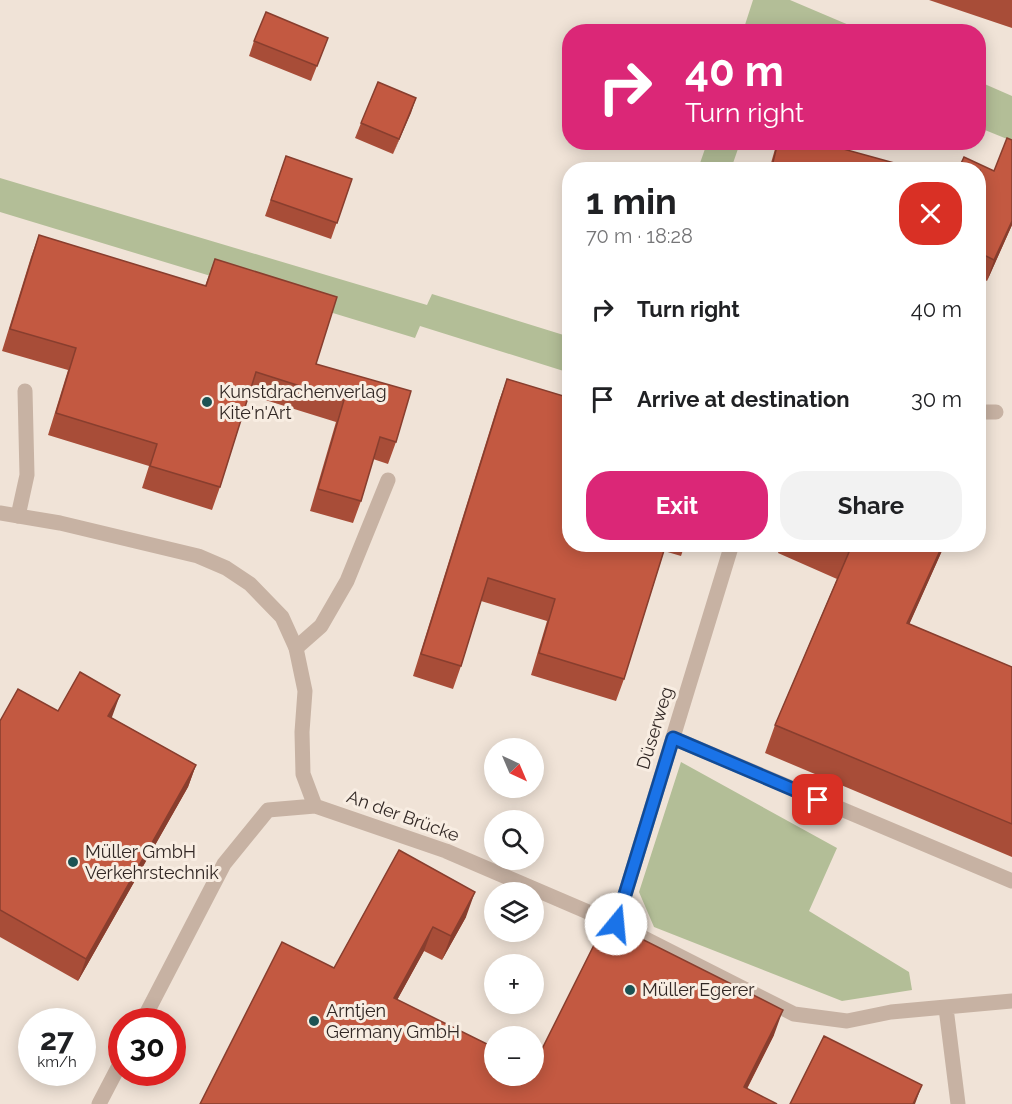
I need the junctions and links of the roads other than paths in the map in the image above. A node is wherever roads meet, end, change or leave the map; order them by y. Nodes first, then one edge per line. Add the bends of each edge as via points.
1 (25, 391) dead end
2 (986, 412) edge
3 (996, 412) dead end
4 (388, 480) dead end
5 (0, 513) edge
6 (18, 516) junction
7 (730, 552) edge
8 (296, 648) junction
9 (673, 738) junction
10 (315, 806) junction
11 (1012, 881) edge
12 (616, 924) junction
13 (1005, 1002) edge
14 (149, 1008) edge
15 (946, 1008) junction
16 (1012, 1012) edge
17 (108, 1086) edge
18 (99, 1104) edge
19 (958, 1104) edge

1 - 6 street via 27,475
2 - 3 street
4 - 8 street via 346,581 321,626
5 - 6 street
6 - 8 street via 60,522 198,556 226,568 250,584 282,617
7 - 9 street, Düserweg
8 - 10 street via 305,692 303,774
9 - 11 street
9 - 12 street, Düserweg
10 - 12 street, An der Brücke via 446,851
10 - 14 street, An der Brücke via 268,810 224,864
12 - 15 street, An der Brücke via 794,1014 847,1021 891,1012
13 - 15 street, An der Brücke
13 - 16 street, An der Brücke
15 - 19 street
17 - 18 street

